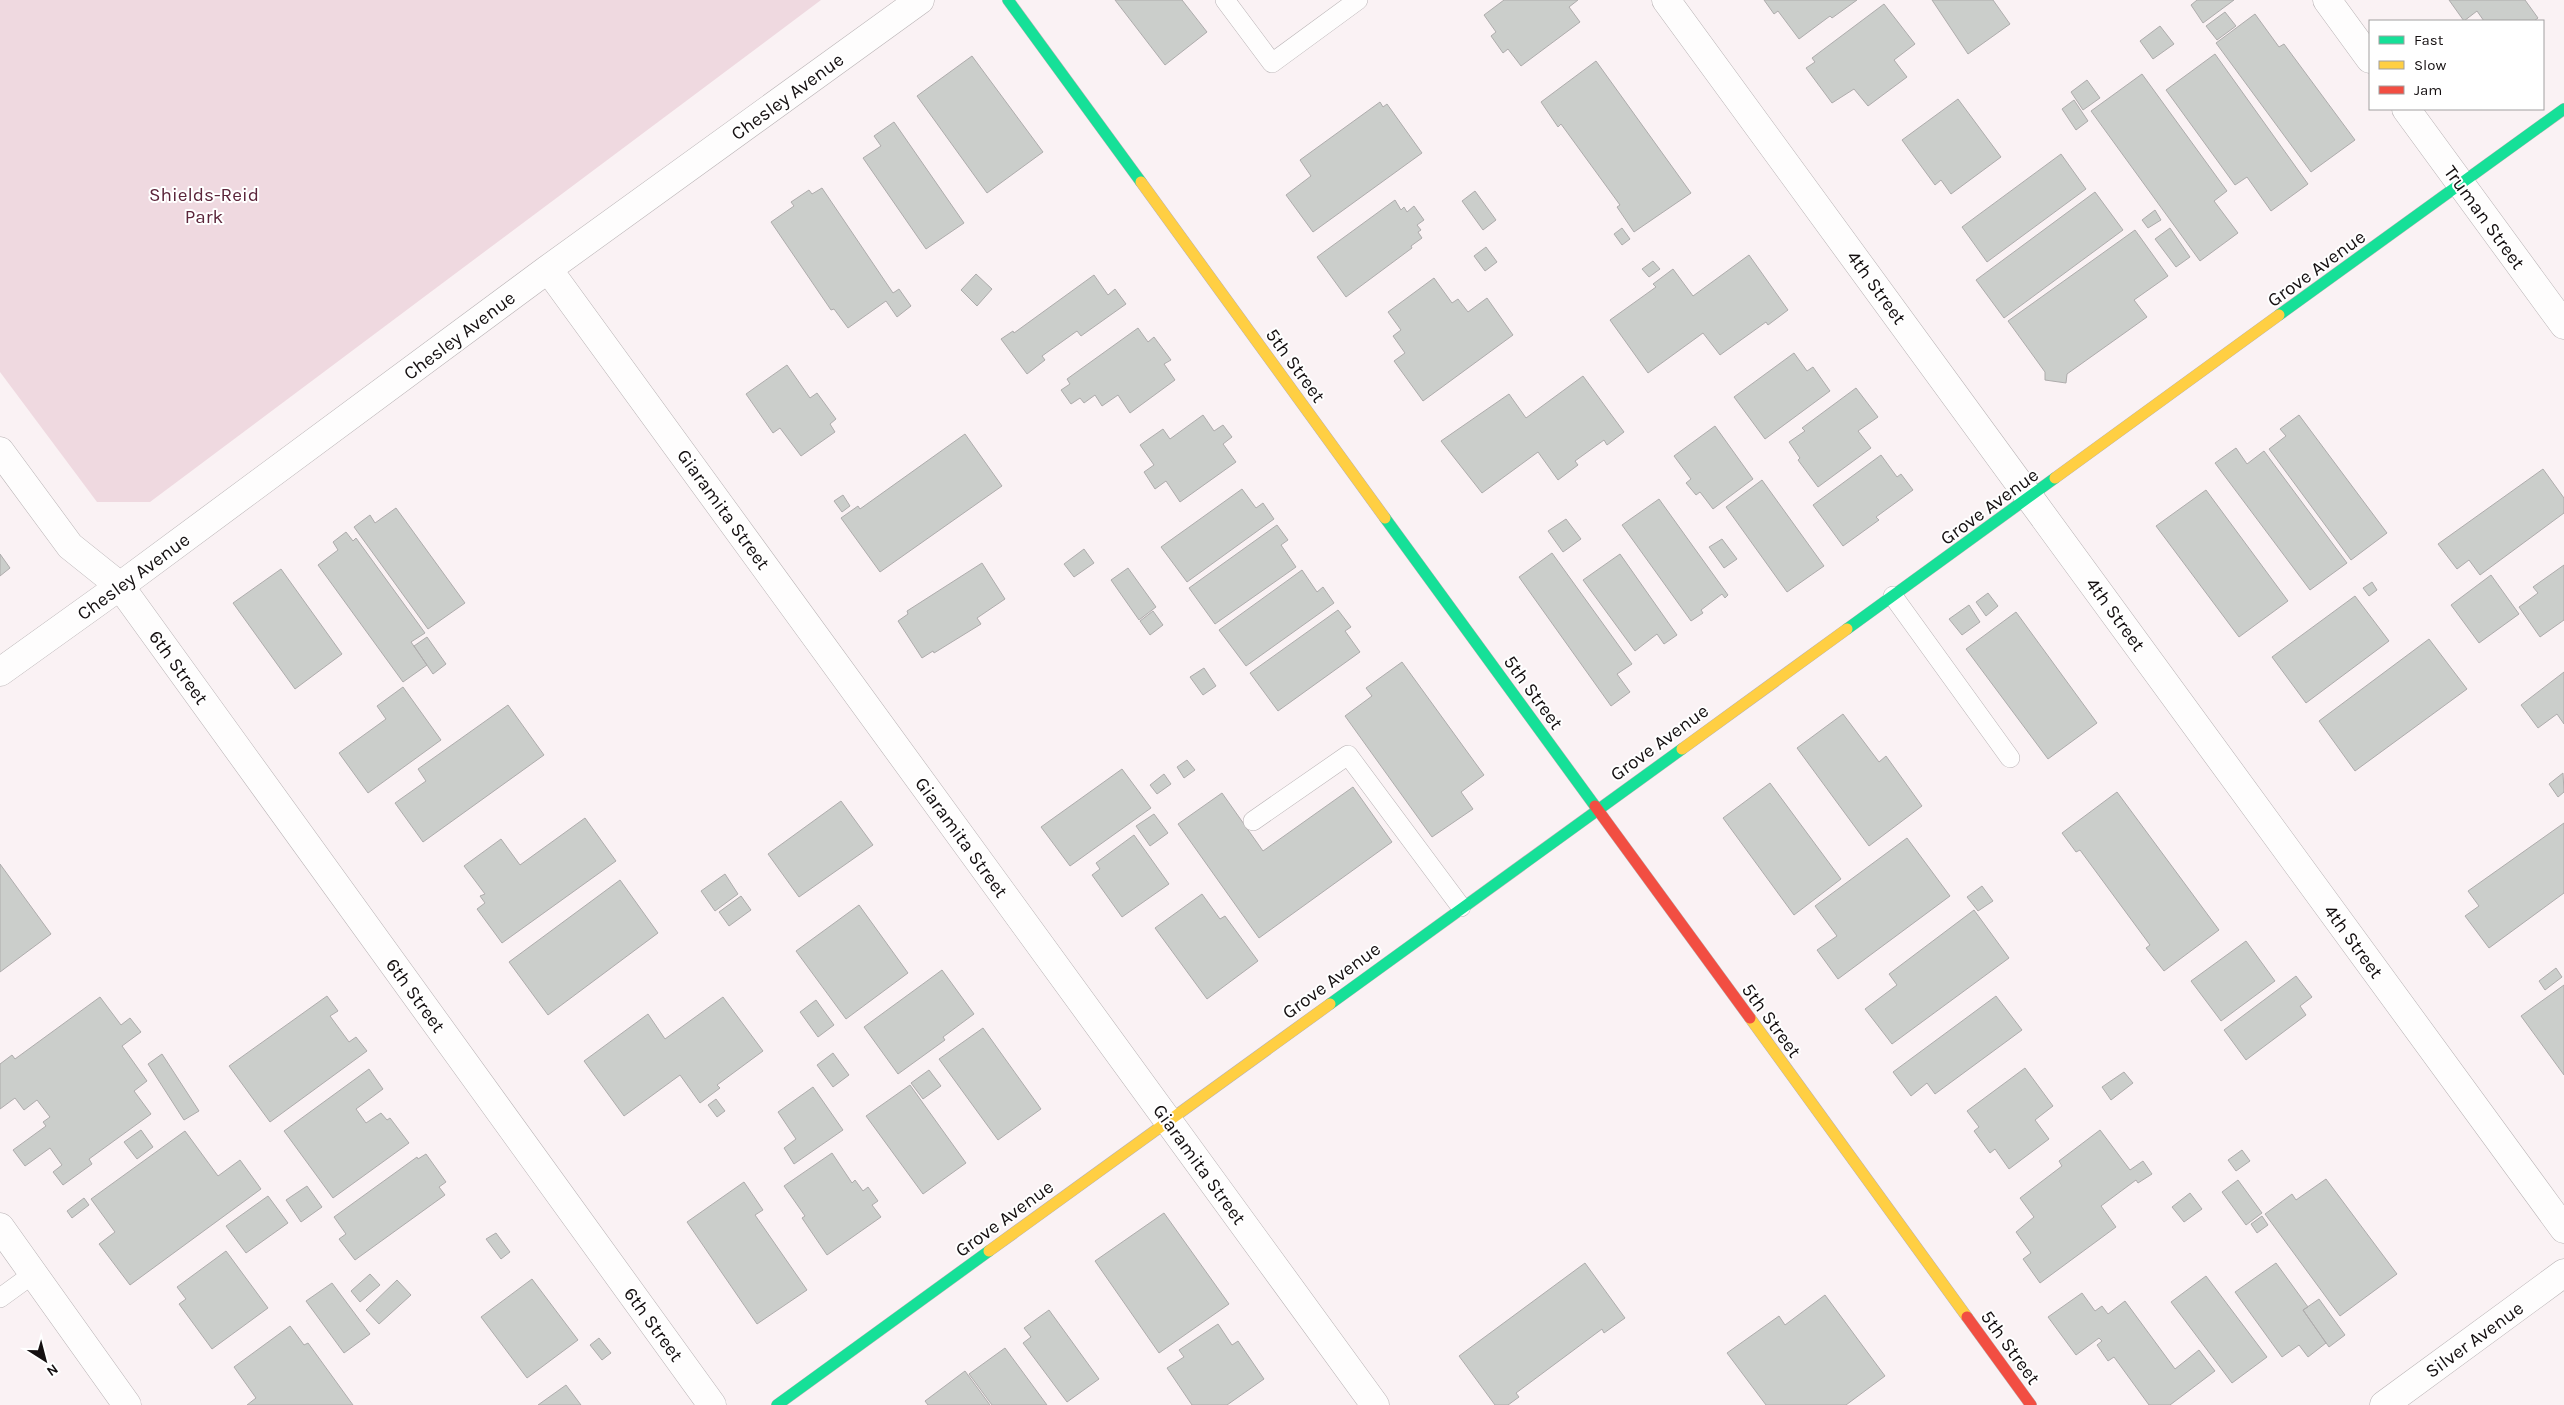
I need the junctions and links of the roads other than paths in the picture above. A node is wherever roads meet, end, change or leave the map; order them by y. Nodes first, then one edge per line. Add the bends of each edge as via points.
1 (920, 0) edge
2 (1008, 0) edge
3 (1225, 0) edge
4 (1358, 0) edge
5 (1666, 0) edge
6 (2328, 0) edge
7 (2369, 58) edge
8 (2564, 109) edge
9 (2407, 110) edge
10 (2461, 183) junction
11 (548, 268) junction
12 (2564, 325) edge
13 (0, 451) edge
14 (2031, 498) junction
15 (120, 586) junction
16 (1893, 596) junction
17 (0, 672) edge
18 (2010, 758) dead end
19 (1597, 808) junction
20 (1253, 821) dead end
21 (1461, 907) junction
22 (1168, 1120) junction
23 (0, 1227) edge
24 (2564, 1229) edge
25 (2564, 1273) edge
26 (34, 1274) junction
27 (0, 1298) edge
28 (127, 1405) edge
29 (712, 1405) edge
30 (777, 1405) edge
31 (1375, 1405) edge
32 (2031, 1405) edge
33 (2384, 1405) edge

1 - 11 street, Chesley Avenue
2 - 19 street, 5th Street
3 - 4 lane via 1272,63
5 - 14 street, 4th Street
6 - 7 street
8 - 10 street, Grove Avenue
9 - 10 street, Truman Street
10 - 12 street, Truman Street
10 - 14 street, Grove Avenue
11 - 15 street, Chesley Avenue
11 - 22 street, Giaramita Street
13 - 15 street, 6th Street via 70,546
14 - 16 street, Grove Avenue
14 - 24 street, 4th Street
15 - 17 street, Chesley Avenue
15 - 29 street, 6th Street
16 - 18 lane
16 - 19 street, Grove Avenue
19 - 21 street, Grove Avenue
19 - 32 street, 5th Street
20 - 21 lane via 1348,755
21 - 22 street, Grove Avenue
22 - 30 street, Grove Avenue
22 - 31 street, Giaramita Street
23 - 26 street
25 - 33 street, Silver Avenue
26 - 27 lane
26 - 28 street

